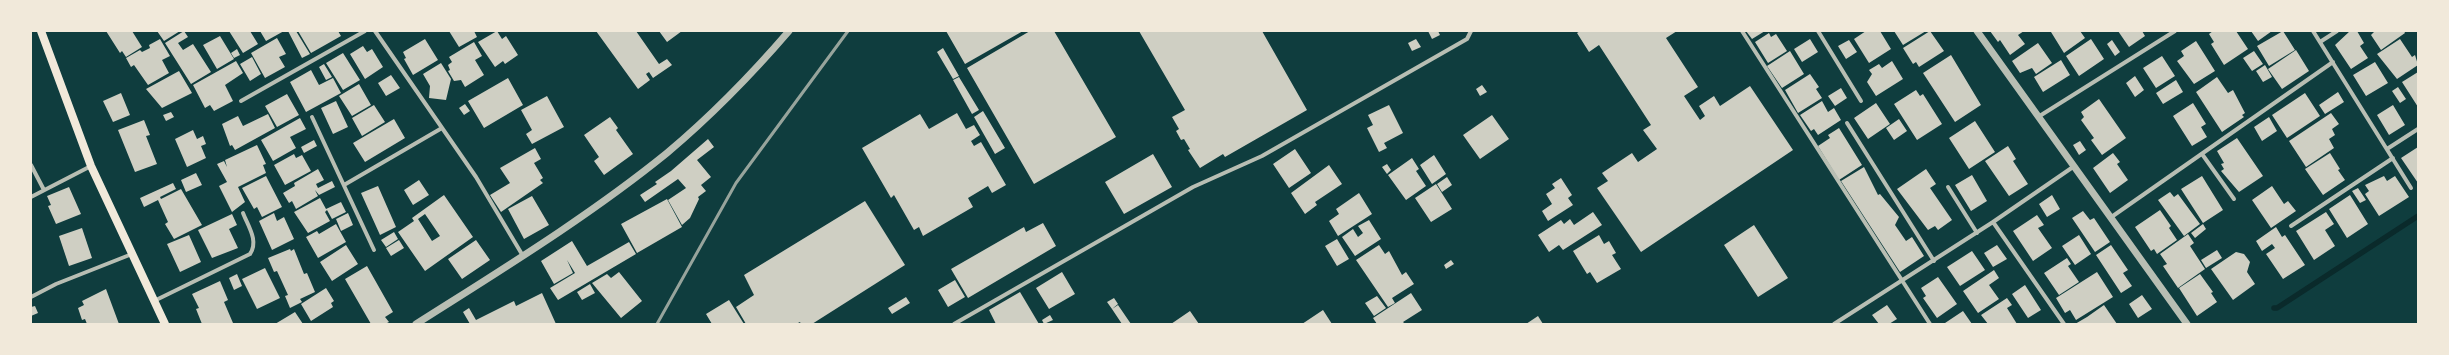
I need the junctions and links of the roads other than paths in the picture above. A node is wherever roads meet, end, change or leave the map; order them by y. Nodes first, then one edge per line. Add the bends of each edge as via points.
1 (41, 31) edge
2 (365, 31) edge
3 (375, 31) edge
4 (789, 31) edge
5 (1471, 31) edge
6 (1742, 31) edge
7 (1818, 31) edge
8 (1977, 31) edge
9 (2175, 31) edge
10 (2313, 31) edge
11 (2337, 31) edge
12 (2320, 42) junction
13 (2333, 62) junction
14 (241, 101) dead end
15 (1861, 101) dead end
16 (312, 117) dead end
17 (2038, 117) junction
18 (1847, 123) dead end
19 (442, 128) junction
20 (2418, 129) edge
21 (2387, 149) junction
22 (2202, 154) junction
23 (2393, 158) junction
24 (31, 165) edge
25 (91, 166) junction
26 (2074, 167) junction
27 (344, 186) junction
28 (1948, 187) dead end
29 (2411, 188) dead end
30 (44, 190) junction
31 (31, 197) edge
32 (2234, 199) dead end
33 (243, 213) dead end
34 (2110, 218) junction
35 (1993, 222) junction
36 (2291, 226) dead end
37 (1977, 233) junction
38 (374, 250) dead end
39 (132, 254) junction
40 (524, 256) junction
41 (1934, 261) junction
42 (1902, 282) junction
43 (31, 297) edge
44 (154, 301) junction
45 (166, 324) edge
46 (416, 324) edge
47 (954, 324) edge
48 (1834, 324) edge
49 (1930, 324) edge
50 (2064, 324) edge
51 (2187, 324) edge

1 - 25 main road
2 - 14 street
3 - 19 street
4 - 40 street via 752,74 667,152 595,208
5 - 47 street via 1467,39 1262,156 1193,187
6 - 42 street
7 - 15 street
8 - 17 street
9 - 17 street
10 - 12 street
11 - 12 street
12 - 13 street
13 - 21 street
13 - 22 street
16 - 27 street
17 - 26 street
18 - 41 street
19 - 27 street
19 - 40 street via 485,190
20 - 21 street
21 - 23 street
22 - 32 street
22 - 34 street
23 - 29 street
23 - 36 street
24 - 30 street
25 - 30 street
25 - 39 main road
26 - 34 street
26 - 35 street
27 - 38 street
28 - 37 street
30 - 31 street
33 - 44 street via 254,240 254,248 250,254
34 - 51 street
35 - 37 street
35 - 50 street
37 - 41 street
39 - 43 street via 56,284
39 - 44 main road
40 - 46 street
41 - 42 street
42 - 48 street
42 - 49 street
44 - 45 main road

